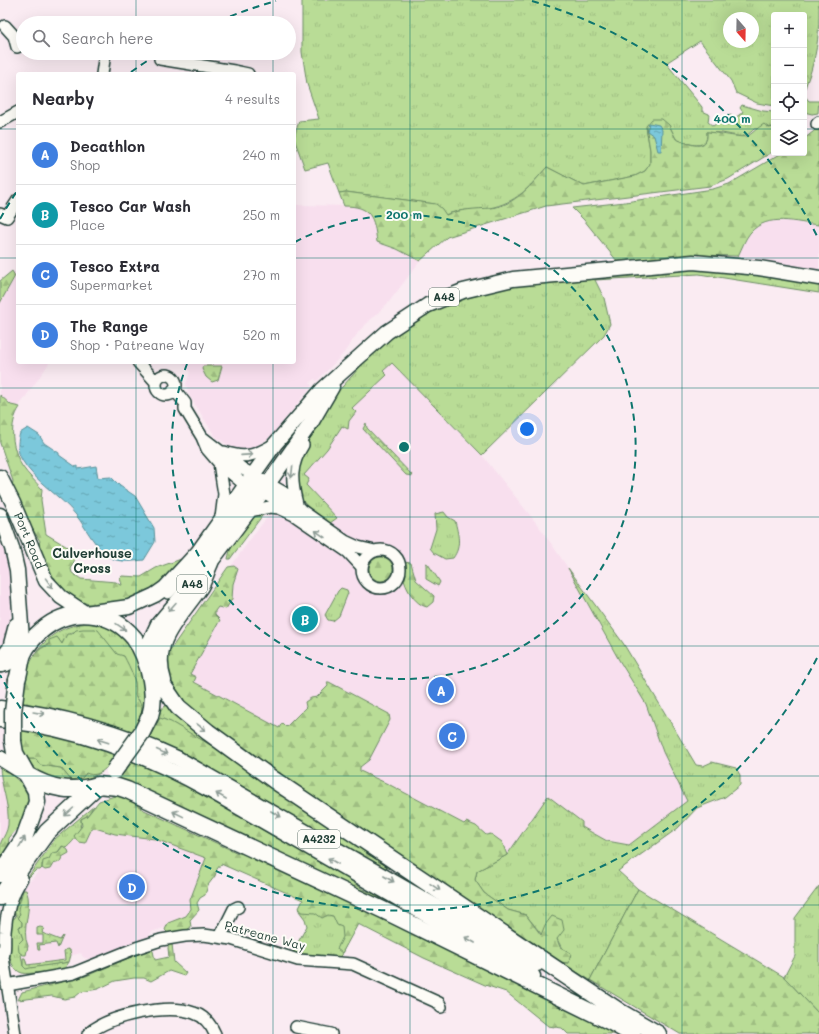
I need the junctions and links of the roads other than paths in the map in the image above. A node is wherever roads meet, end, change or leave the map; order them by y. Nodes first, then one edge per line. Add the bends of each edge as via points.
1 (5, 26) dead end
2 (16, 33) edge
3 (104, 60) edge
4 (160, 60) edge
5 (102, 72) edge
6 (234, 72) edge
7 (16, 113) edge
8 (0, 122) edge
9 (16, 204) edge
10 (0, 214) edge
11 (819, 278) edge
12 (141, 364) edge
13 (160, 379) junction
14 (336, 380) junction
15 (172, 391) junction
16 (328, 396) junction
17 (311, 423) junction
18 (202, 436) junction
19 (275, 444) junction
20 (217, 449) junction
21 (219, 463) junction
22 (0, 477) edge
23 (258, 484) junction
24 (249, 511) junction
25 (296, 511) junction
26 (0, 515) edge
27 (220, 522) junction
28 (374, 551) junction
29 (210, 563) junction
30 (362, 566) junction
31 (143, 602) junction
32 (85, 613) junction
33 (22, 618) junction
34 (23, 653) junction
35 (147, 662) junction
36 (0, 665) edge
37 (165, 688) junction
38 (0, 708) edge
39 (0, 720) edge
40 (0, 758) edge
41 (28, 774) junction
42 (98, 785) junction
43 (28, 856) junction
44 (0, 874) edge
45 (0, 898) edge
46 (238, 907) dead end
47 (3, 924) edge
48 (220, 937) junction
49 (2, 954) edge
50 (7, 985) junction
51 (441, 1008) dead end
52 (298, 1016) dead end
53 (617, 1018) junction
54 (295, 1031) edge
55 (15, 1034) edge
56 (88, 1034) edge
57 (215, 1034) edge
58 (331, 1034) edge
59 (632, 1034) edge
60 (658, 1034) edge

1 - 2 street
3 - 5 street
4 - 6 street
7 - 8 street
9 - 10 street via 7,217
11 - 14 main road, A48 via 759,268 693,262 495,282 445,297 412,314 377,340
12 - 13 street via 145,371
13 - 15 street via 171,378 175,383
13 - 15 street via 156,387 160,393
14 - 16 main road, A48
14 - 19 main road, A48 via 322,390
15 - 18 street
16 - 17 main road, A48
16 - 23 street via 317,405
17 - 23 main road, A48
17 -> 25 street via 306,441 292,467
18 - 20 street
18 - 21 street via 207,449
20 -> 19 street via 249,456
19 - 23 main road, A48
20 - 23 street
21 - 23 street
21 - 27 street via 224,494
22 -> 32 main road, Port Road via 46,581 61,597
23 - 24 main road, A48
23 - 25 street via 287,495
23 - 27 main road, A48
23 - 31 street via 188,574 166,595
24 - 25 street via 274,507
24 - 29 main road, A48
25 - 28 street via 348,543
30 -> 25 street
26 - 33 main road, Port Road via 14,559
27 - 31 main road, A48 via 182,570 156,595
28 - 30 street via 366,557
28 - 30 street via 388,551 397,559 400,571 395,582 383,588 371,585 363,575
29 -> 35 main road, A48 via 158,624 148,645
29 - 37 highway via 200,587 162,643 159,667
31 - 32 main road, A48 via 123,608
32 - 34 highway via 62,618 47,626
32 -> 35 highway via 110,620 123,628 134,639
33 - 34 main road, Port Road
33 - 36 main road via 16,626 8,653 2,658
34 - 36 main road
34 - 41 highway, bridge via 13,712 13,742 15,753
35 - 37 highway
35 - 42 highway, bridge via 153,694 150,716 142,732 114,771
37 -> 53 highway via 187,716 267,775
38 -> 53 main road, A4232 via 60,717 97,726 177,758
53 -> 39 main road, A4232 via 162,765 84,735
40 - 41 main road
41 - 42 highway via 51,787 67,790
44 -> 41 highway via 24,838 36,808 37,797
42 -> 43 highway via 47,832
53 -> 42 highway via 132,792 118,787
43 - 45 highway
43 - 47 street via 26,872 16,888
46 - 48 street via 234,909
47 - 49 street via 5,951
48 - 50 street, Patreane Way via 194,935 161,940 74,973
48 - 51 street, Patreane Way via 298,960 353,964 439,1003
49 - 50 street
50 - 55 street
52 - 54 street
53 - 59 highway, A4232
53 - 60 highway, A4232
54 - 58 street
56 - 57 street via 99,1026 121,1017 174,1010 187,1011 202,1017

